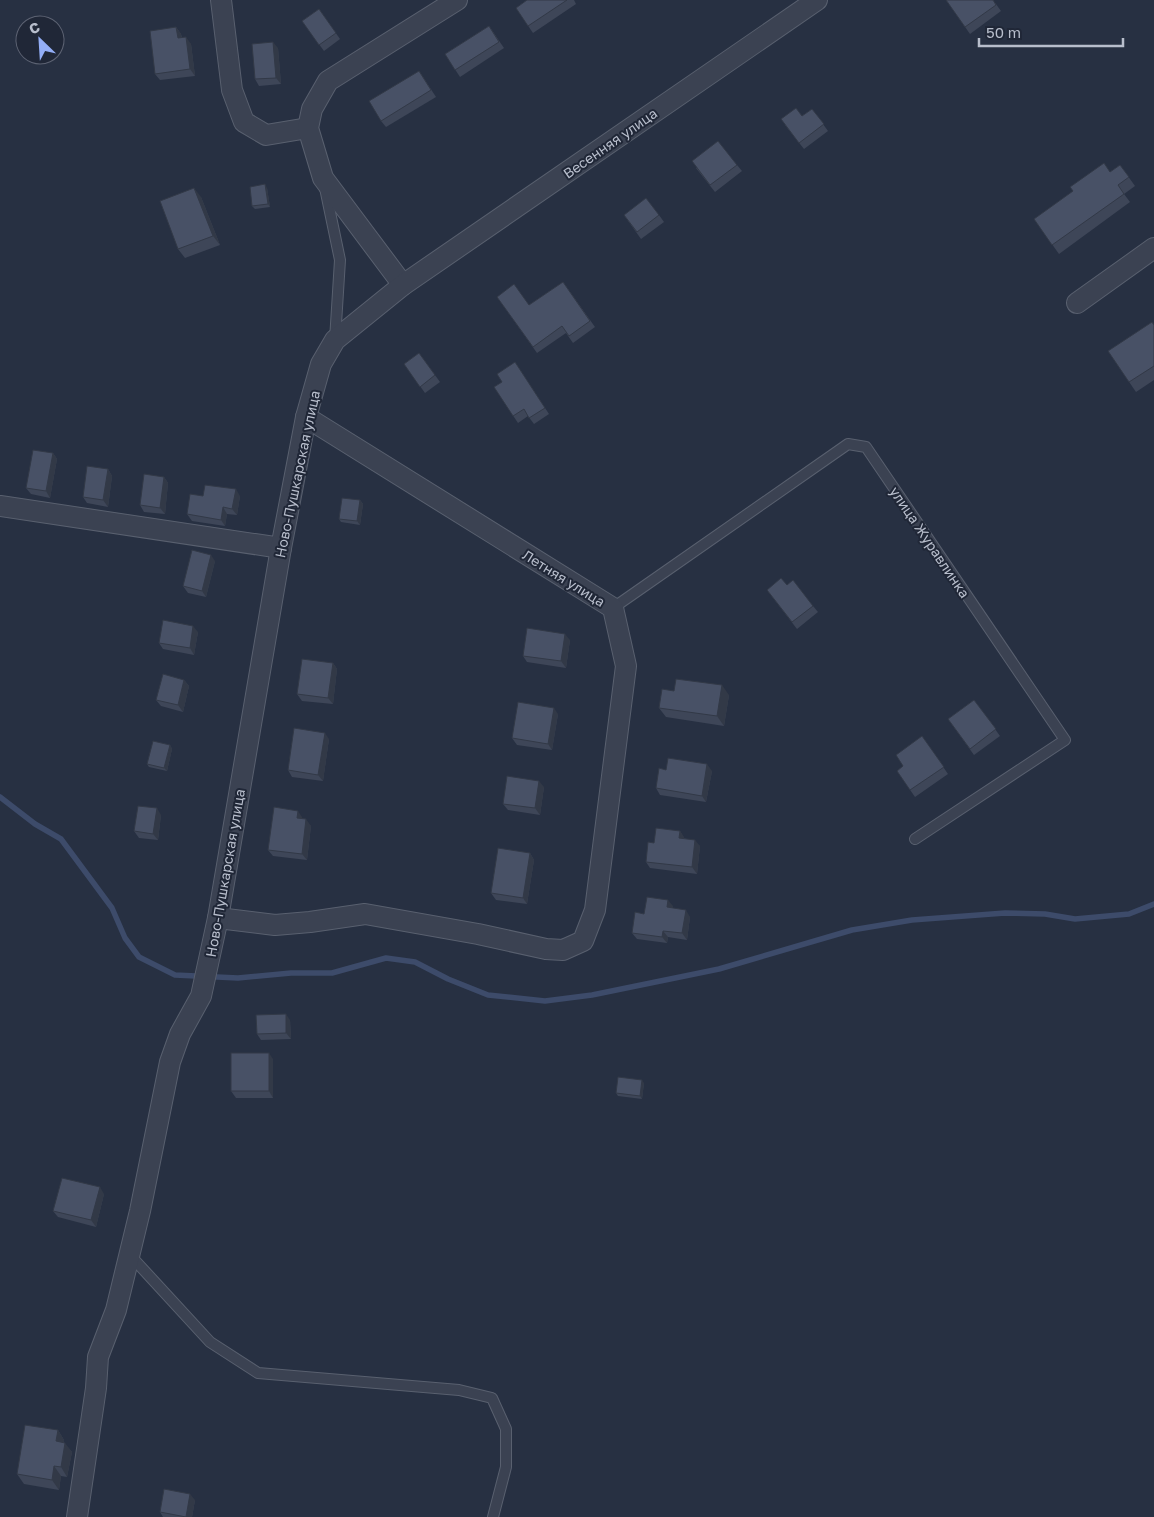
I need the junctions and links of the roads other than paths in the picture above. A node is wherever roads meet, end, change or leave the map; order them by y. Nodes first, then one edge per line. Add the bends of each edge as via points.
1 (221, 0) edge
2 (457, 0) edge
3 (817, 0) edge
4 (308, 128) junction
5 (323, 178) junction
6 (1154, 248) edge
7 (403, 285) junction
8 (1077, 303) dead end
9 (335, 340) junction
10 (306, 417) junction
11 (0, 506) edge
12 (281, 548) junction
13 (613, 608) junction
14 (915, 840) dead end
15 (218, 918) junction
16 (129, 1254) junction
17 (77, 1517) edge
18 (494, 1517) edge

1 - 4 street via 232,90 244,122 266,135
2 - 4 street via 328,81 312,109
3 - 7 street, Весенняя улица
4 - 5 street
5 - 7 street
5 - 9 lane via 340,260
6 - 8 street
7 - 9 street, Ново-Пушкарская улица
9 - 10 street, Ново-Пушкарская улица via 321,364
10 - 12 street, Ново-Пушкарская улица
10 - 13 street, Летняя улица
11 - 12 street
12 - 15 street, Ново-Пушкарская улица
13 - 14 lane, улица Журавлинка via 848,444 866,447 1064,740
13 - 15 street, Летняя улица via 626,666 595,910 583,941 563,950 546,949 365,914 275,924
15 - 16 street, Ново-Пушкарская улица via 201,996 180,1034 170,1062
16 - 17 street via 116,1310 98,1357
16 - 18 lane via 210,1342 258,1373 459,1390 492,1398 506,1429 506,1467

